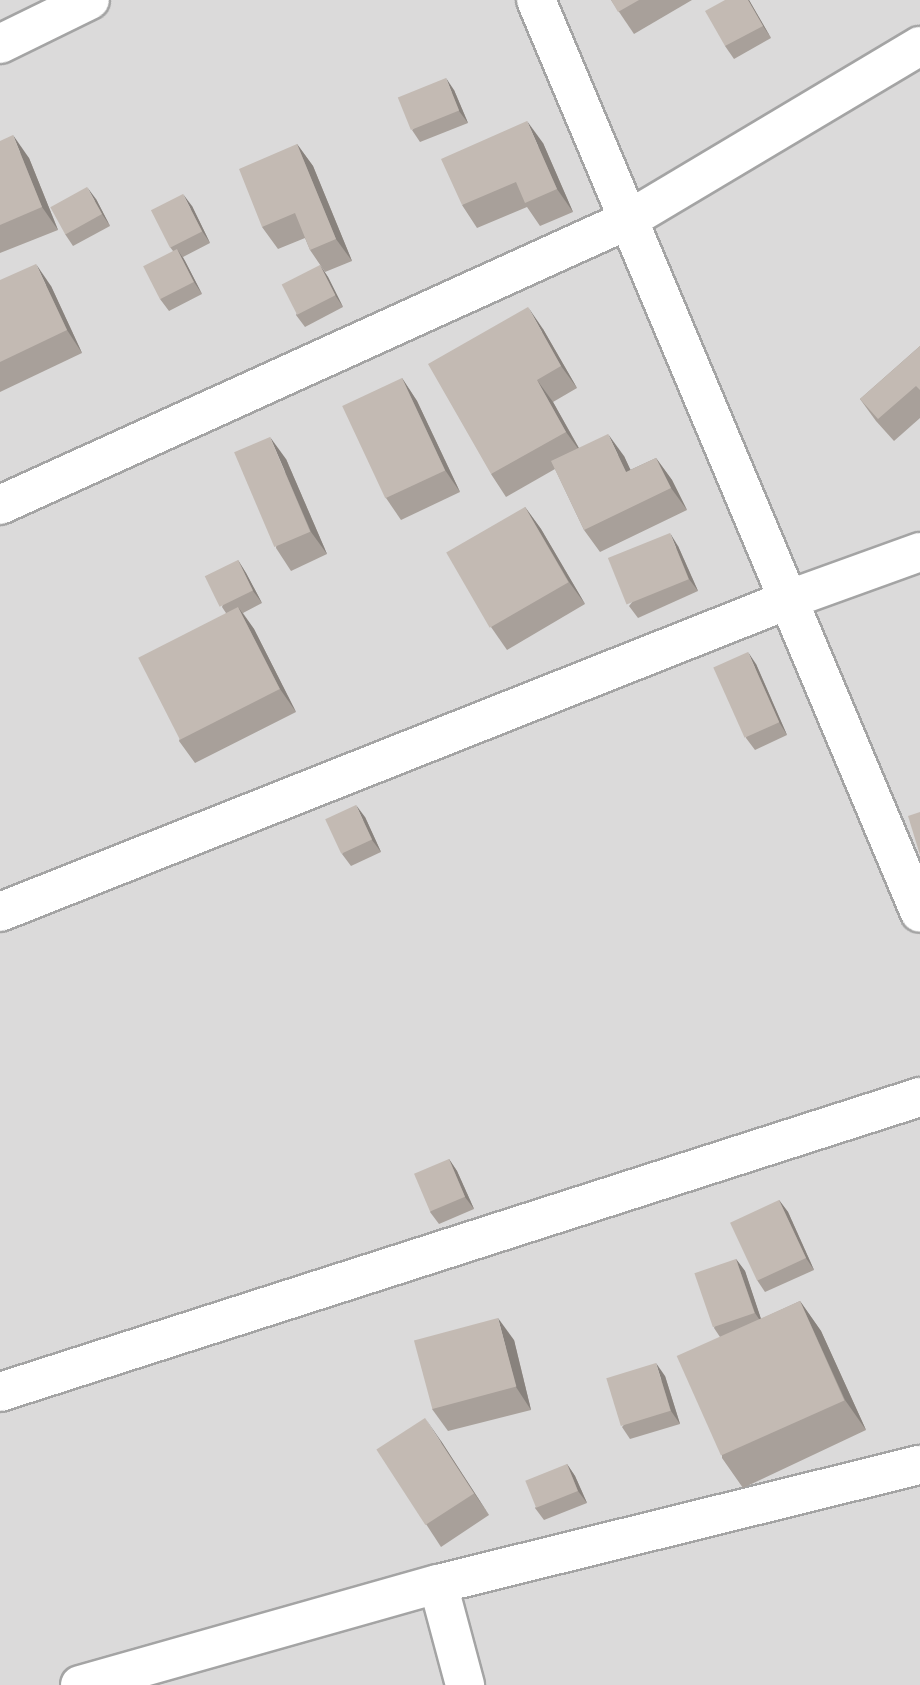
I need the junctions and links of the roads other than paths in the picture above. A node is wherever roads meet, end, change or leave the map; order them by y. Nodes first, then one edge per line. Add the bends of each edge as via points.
1 (90, 0) edge
2 (536, 0) edge
3 (0, 44) edge
4 (920, 46) edge
5 (628, 220) junction
6 (0, 505) edge
7 (920, 552) edge
8 (790, 599) junction
9 (0, 912) edge
10 (920, 913) edge
11 (920, 1097) edge
12 (0, 1392) edge
13 (920, 1465) edge
14 (438, 1584) junction
15 (80, 1685) edge
16 (466, 1685) edge

1 - 3 street
2 - 5 street
4 - 5 street
5 - 6 street
5 - 8 street
7 - 8 street
8 - 9 street
8 - 10 street
11 - 12 street
13 - 14 street
14 - 15 street
14 - 16 street

